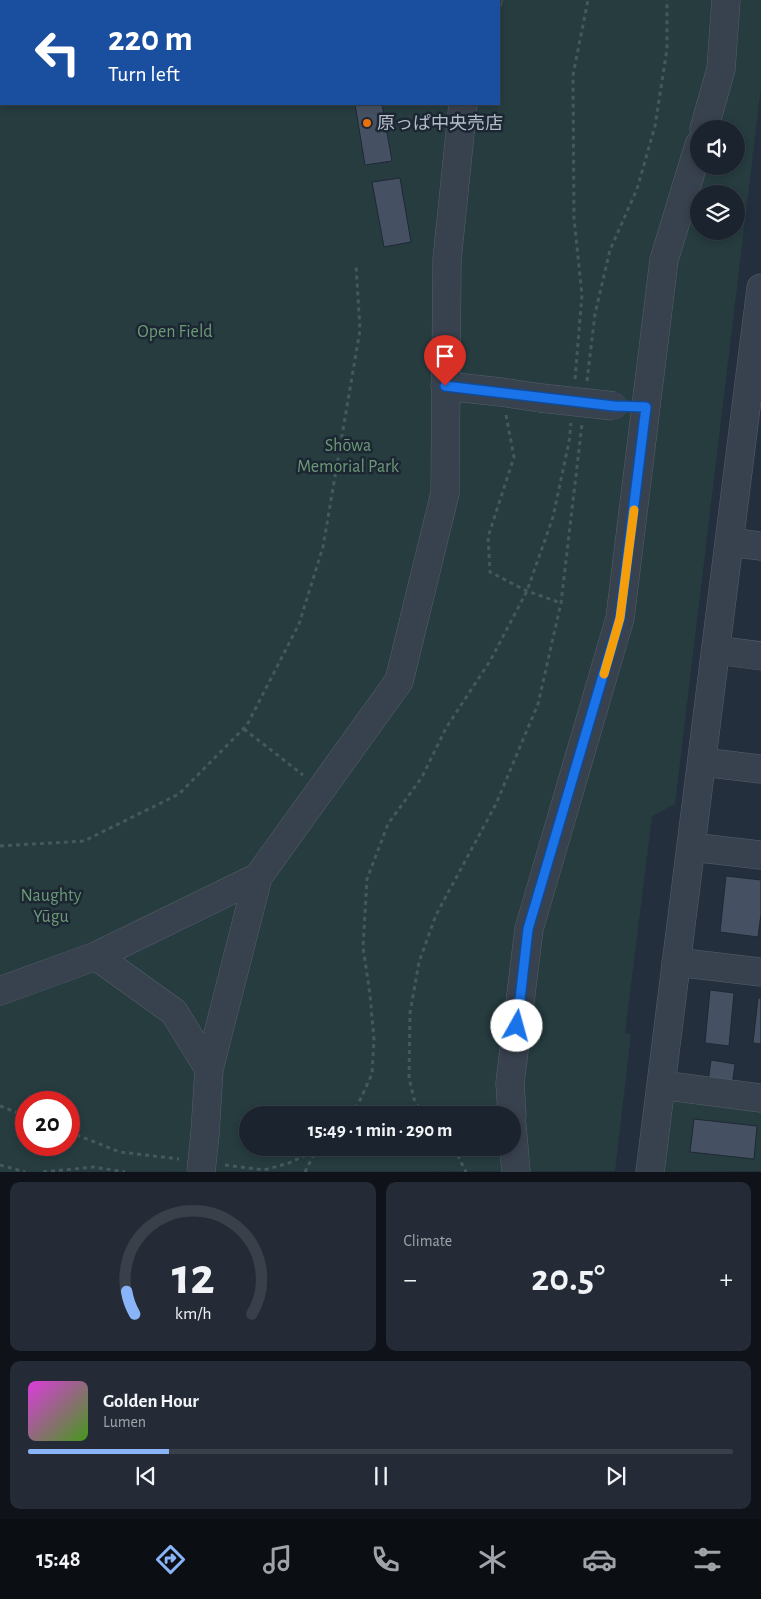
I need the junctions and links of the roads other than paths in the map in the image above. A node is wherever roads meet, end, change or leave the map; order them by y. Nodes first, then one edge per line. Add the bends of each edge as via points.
1 (726, 0) edge
2 (463, 105) edge
3 (707, 120) edge
4 (690, 175) edge
5 (761, 288) edge
6 (758, 341) edge
7 (445, 386) junction
8 (646, 407) junction
9 (729, 542) junction
10 (761, 546) edge
11 (716, 650) junction
12 (761, 656) edge
13 (702, 762) junction
14 (761, 769) edge
15 (691, 847) junction
16 (761, 855) edge
17 (258, 877) junction
18 (96, 956) junction
19 (676, 962) junction
20 (761, 972) edge
21 (0, 991) edge
22 (209, 1069) junction
23 (661, 1085) junction
24 (761, 1098) edge
25 (511, 1106) edge
26 (515, 1156) edge
27 (201, 1172) edge
28 (516, 1172) edge
29 (650, 1172) edge

1 - 3 street via 721,69
2 - 7 street via 447,260
4 - 8 street via 664,260
5 - 6 street
6 - 9 street
7 - 8 street, bridge
7 - 17 street via 445,493 399,681
8 - 25 street via 620,618 528,929 510,1084
9 - 10 street
9 - 11 street
11 - 12 street
11 - 13 street
13 - 14 street
13 - 15 street
15 - 16 street
15 - 19 street
17 - 18 street
17 - 22 street
18 - 21 street
18 - 22 street via 174,1012
19 - 20 street
19 - 23 street
22 - 27 street, bridge
23 - 24 street
23 - 29 street
26 - 28 street

